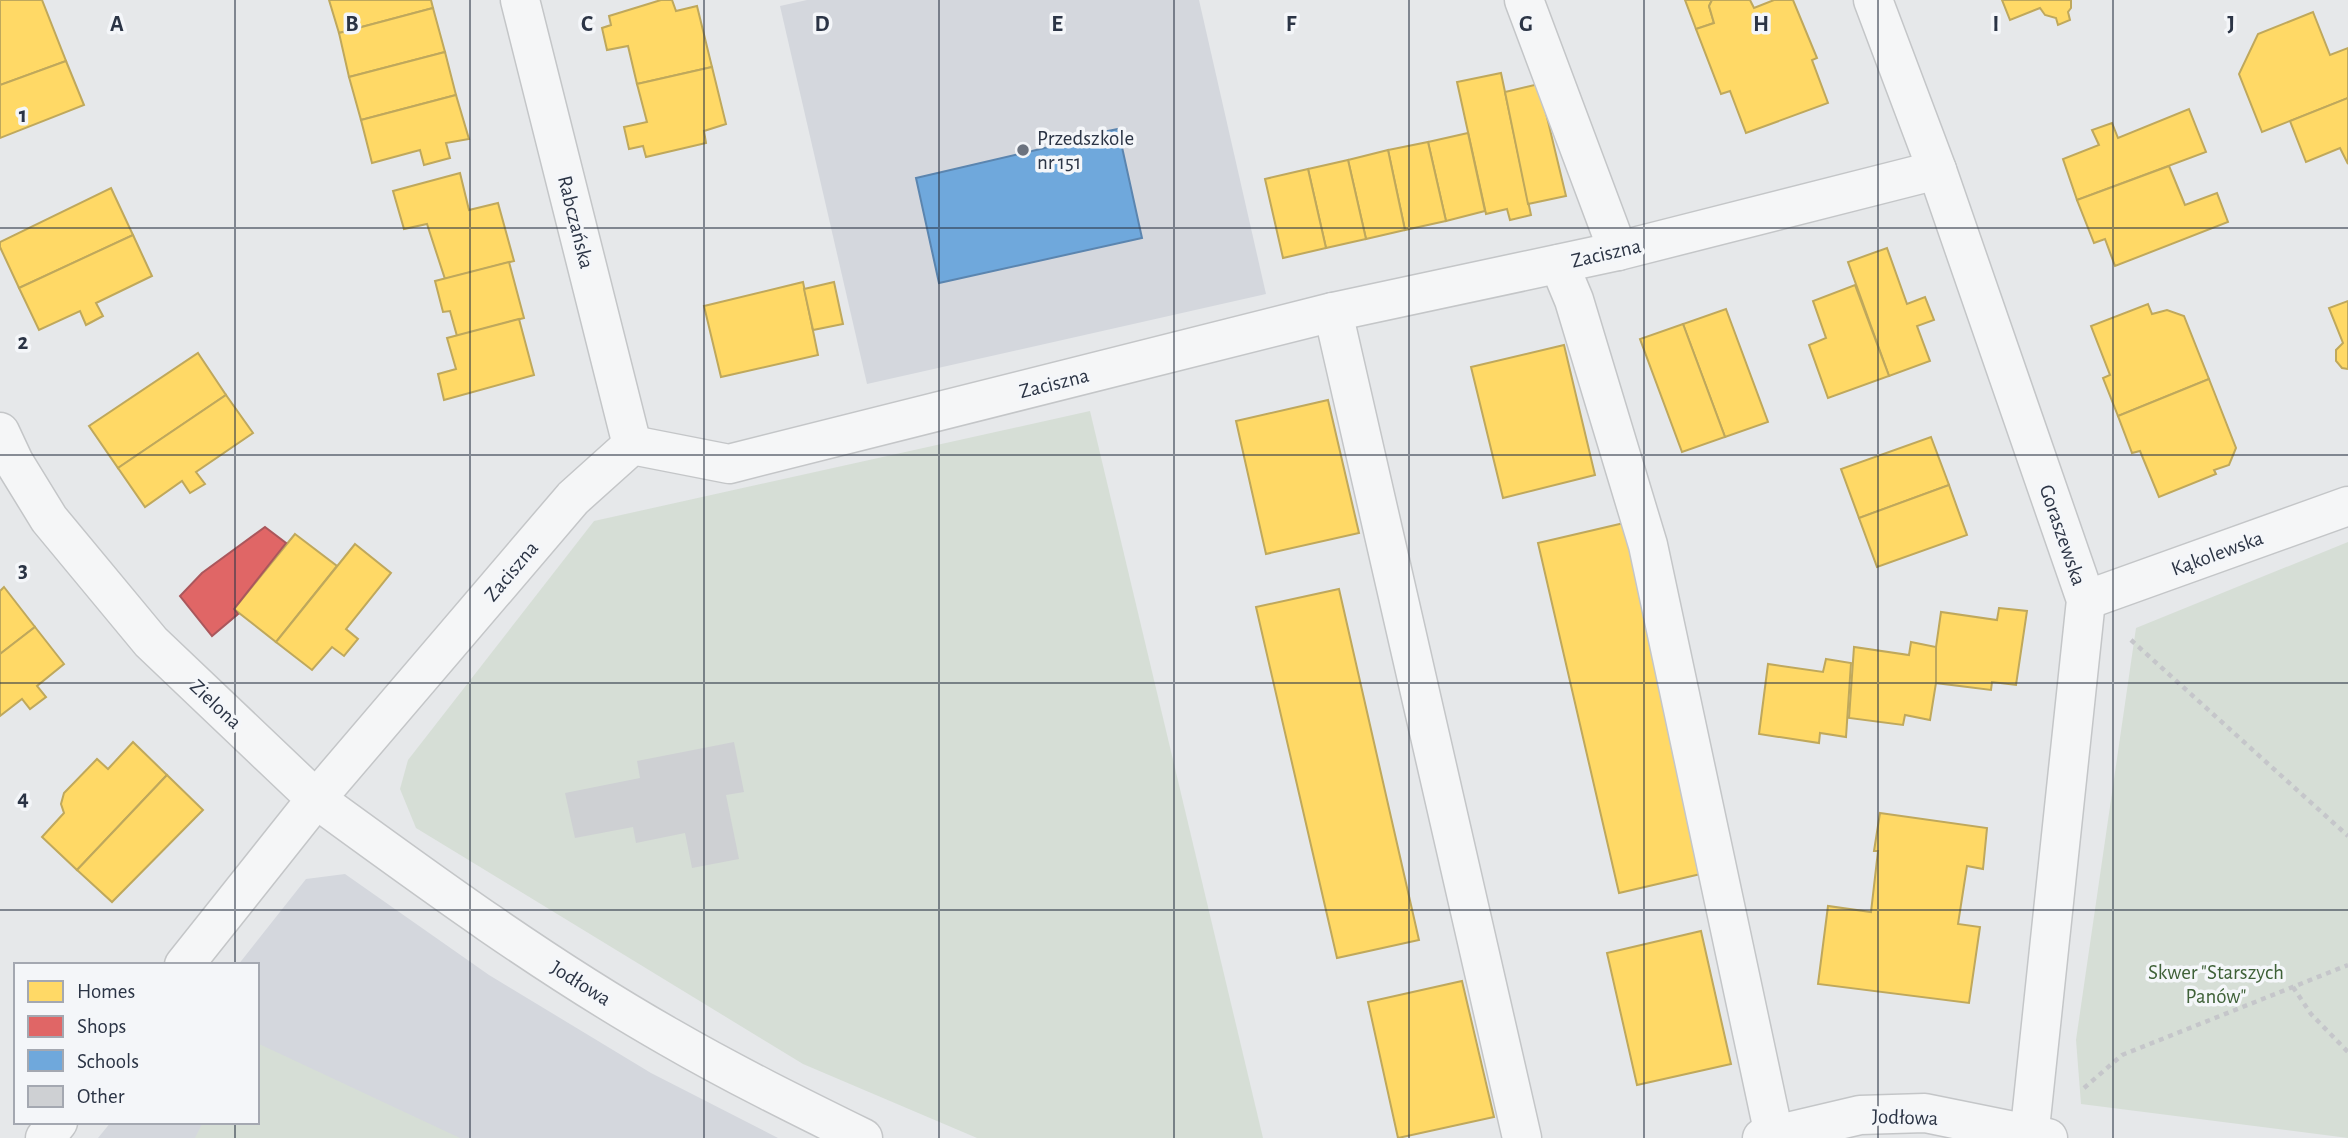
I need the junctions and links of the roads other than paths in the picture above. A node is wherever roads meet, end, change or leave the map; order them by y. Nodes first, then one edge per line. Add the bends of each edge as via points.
1 (520, 0) edge
2 (1524, 0) edge
3 (1873, 0) edge
4 (1937, 170) junction
5 (1618, 251) junction
6 (1559, 264) junction
7 (1333, 312) junction
8 (0, 432) edge
9 (632, 445) junction
10 (2348, 506) edge
11 (2086, 600) junction
12 (316, 799) junction
13 (186, 963) edge
14 (56, 1124) edge
15 (1768, 1137) edge
16 (2036, 1137) edge
17 (45, 1138) edge
18 (863, 1138) edge
19 (1522, 1138) edge

1 - 9 street, Rabczańska
2 - 5 street
3 - 4 street, Goraszewska
4 - 5 street, Zaciszna
4 - 11 street, Goraszewska
5 - 6 street, Zaciszna
6 - 7 street, Zaciszna
6 - 15 street via 1648,545
7 - 9 street, Zaciszna via 729,464
7 - 19 street
8 - 12 street, Zielona via 49,519 151,642
9 - 12 street, Zaciszna via 573,498
10 - 11 street, Kąkolewska
11 - 16 street, Goraszewska
12 - 13 street
12 - 18 street, Jodłowa via 553,966 679,1043
14 - 17 street
15 - 16 street, Jodłowa via 1860,1115 1925,1114

